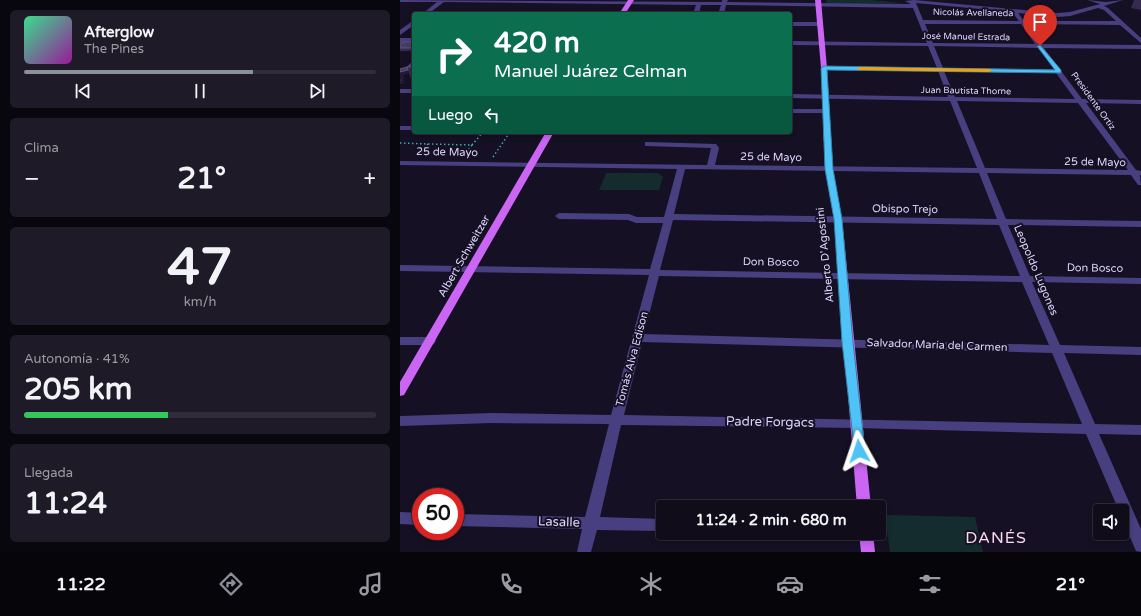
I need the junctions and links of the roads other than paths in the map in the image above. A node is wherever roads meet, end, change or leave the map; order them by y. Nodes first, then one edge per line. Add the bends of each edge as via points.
1 (400, 0) edge
2 (443, 0) edge
3 (894, 0) edge
4 (1090, 0) edge
5 (1120, 0) edge
6 (536, 1) edge
7 (630, 1) edge
8 (725, 2) edge
9 (699, 3) junction
10 (818, 3) edge
11 (913, 4) junction
12 (1106, 4) junction
13 (1099, 6) junction
14 (428, 12) edge
15 (623, 12) edge
16 (697, 12) edge
17 (722, 12) edge
18 (1014, 12) junction
19 (921, 22) junction
20 (1022, 23) junction
21 (412, 24) edge
22 (792, 24) edge
23 (820, 24) junction
24 (1122, 24) junction
25 (400, 33) edge
26 (400, 40) edge
27 (412, 40) edge
28 (1141, 41) edge
29 (792, 43) edge
30 (821, 44) junction
31 (931, 45) junction
32 (1040, 46) junction
33 (1141, 47) edge
34 (824, 68) junction
35 (941, 70) junction
36 (1059, 71) junction
37 (400, 90) edge
38 (412, 91) edge
39 (792, 96) edge
40 (824, 96) junction
41 (953, 100) junction
42 (1082, 101) junction
43 (1141, 102) edge
44 (792, 111) edge
45 (825, 111) junction
46 (400, 128) edge
47 (412, 128) edge
48 (549, 134) edge
49 (680, 134) edge
50 (648, 144) dead end
51 (676, 144) junction
52 (400, 162) edge
53 (530, 165) junction
54 (682, 167) junction
55 (710, 167) junction
56 (829, 169) junction
57 (983, 171) junction
58 (1137, 173) edge
59 (1141, 183) edge
60 (559, 216) dead end
61 (669, 218) junction
62 (838, 219) junction
63 (1003, 223) junction
64 (1141, 224) edge
65 (400, 268) edge
66 (472, 269) junction
67 (656, 272) junction
68 (843, 276) junction
69 (1026, 279) junction
70 (1141, 281) edge
71 (638, 338) junction
72 (400, 341) edge
73 (430, 342) junction
74 (848, 342) junction
75 (1056, 348) junction
76 (1141, 351) edge
77 (400, 392) edge
78 (616, 420) junction
79 (400, 421) edge
80 (857, 423) junction
81 (1091, 429) junction
82 (1141, 430) edge
83 (863, 500) edge
84 (400, 518) edge
85 (412, 519) edge
86 (464, 520) edge
87 (591, 523) junction
88 (656, 525) edge
89 (867, 540) edge
90 (1141, 546) edge
91 (584, 552) edge
92 (868, 552) edge

1 - 2 street
2 - 6 street
2 - 14 street
3 - 11 street
4 - 12 street
5 - 12 street
6 - 7 street
7 - 9 street
7 - 15 main road
8 - 9 street
8 - 10 street
8 - 17 street
9 - 16 street
10 - 11 street
10 - 23 main road, Alberto D'Agostini
11 - 18 street
11 - 19 street, Leopoldo Lugones
12 - 13 street
13 - 18 street via 1064,15
13 - 24 street
18 - 20 street, Presidente Ortiz
19 - 20 street, Nicolás Avellaneda
19 - 31 street, Leopoldo Lugones
20 - 24 street, Nicolás Avellaneda
20 - 32 street, Presidente Ortiz
21 - 25 street
22 - 23 street
23 - 30 main road, Alberto D'Agostini
24 - 28 street
26 - 27 street
29 - 30 street, José Manuel Estrada
30 - 31 street, José Manuel Estrada
30 - 34 main road, Alberto D'Agostini
31 - 32 street, José Manuel Estrada
31 - 35 street, Leopoldo Lugones
32 - 33 street, José Manuel Estrada
32 - 36 street, Presidente Ortiz
34 - 35 street
34 - 40 main road, Alberto D'Agostini
35 - 36 street
35 - 41 street, Leopoldo Lugones
36 - 42 street, Presidente Ortiz
37 - 38 street
39 - 40 street, Juan Bautista Thorne
40 - 41 street, Juan Bautista Thorne
40 - 45 main road, Alberto D'Agostini
41 - 42 street, Juan Bautista Thorne
41 - 57 street, Leopoldo Lugones
42 - 43 street, Juan Bautista Thorne
42 - 58 street, Presidente Ortiz
44 - 45 street
45 - 56 main road, Alberto D'Agostini
46 - 47 street
48 - 53 main road, Albert Schweitzer
49 - 51 street
50 - 51 street
51 - 55 street via 713,146 715,148
52 - 53 street, 25 de Mayo
53 - 54 street, 25 de Mayo
53 - 66 main road, Albert Schweitzer
54 - 55 street, 25 de Mayo
54 - 61 street, Tomás Alva Edison
55 - 56 street, 25 de Mayo
56 - 57 street, 25 de Mayo
56 - 62 main road, Alberto D'Agostini
57 - 58 street, 25 de Mayo
57 - 63 street, Leopoldo Lugones
58 - 59 street, Presidente Ortiz
60 - 61 street, Obispo Trejo via 629,217 636,220
61 - 62 street, Obispo Trejo
61 - 67 street, Tomás Alva Edison
62 - 63 street, Obispo Trejo
62 - 68 main road, Alberto D'Agostini
63 - 64 street, Obispo Trejo
63 - 69 street, Leopoldo Lugones
65 - 66 street, Don Bosco
66 - 67 street, Don Bosco
66 - 73 main road, Albert Schweitzer
67 - 68 street, Don Bosco
67 - 71 street, Tomás Alva Edison
68 - 69 street, Don Bosco
68 - 74 main road, Alberto D'Agostini
69 - 70 street, Don Bosco
69 - 75 street, Leopoldo Lugones
71 - 74 street, Salvador María del Carmen via 831,344
71 - 78 street, Tomás Alva Edison
72 - 73 street
73 - 77 main road, Albert Schweitzer
74 - 75 street, Salvador María del Carmen
74 - 80 main road, Alberto D'Agostini
75 - 76 street, Salvador María del Carmen
75 - 81 street, Leopoldo Lugones
78 - 79 street, Padre Forgacs via 492,418
78 - 80 street, Padre Forgacs
78 - 87 street, Tomás Alva Edison
80 - 81 street, Padre Forgacs
80 - 83 main road, Alberto D'Agostini
81 - 82 street, Padre Forgacs
81 - 90 street, Leopoldo Lugones
84 - 85 street
86 - 87 street, Lasalle
87 - 88 street, Lasalle
87 - 91 street, Tomás Alva Edison
89 - 92 main road

